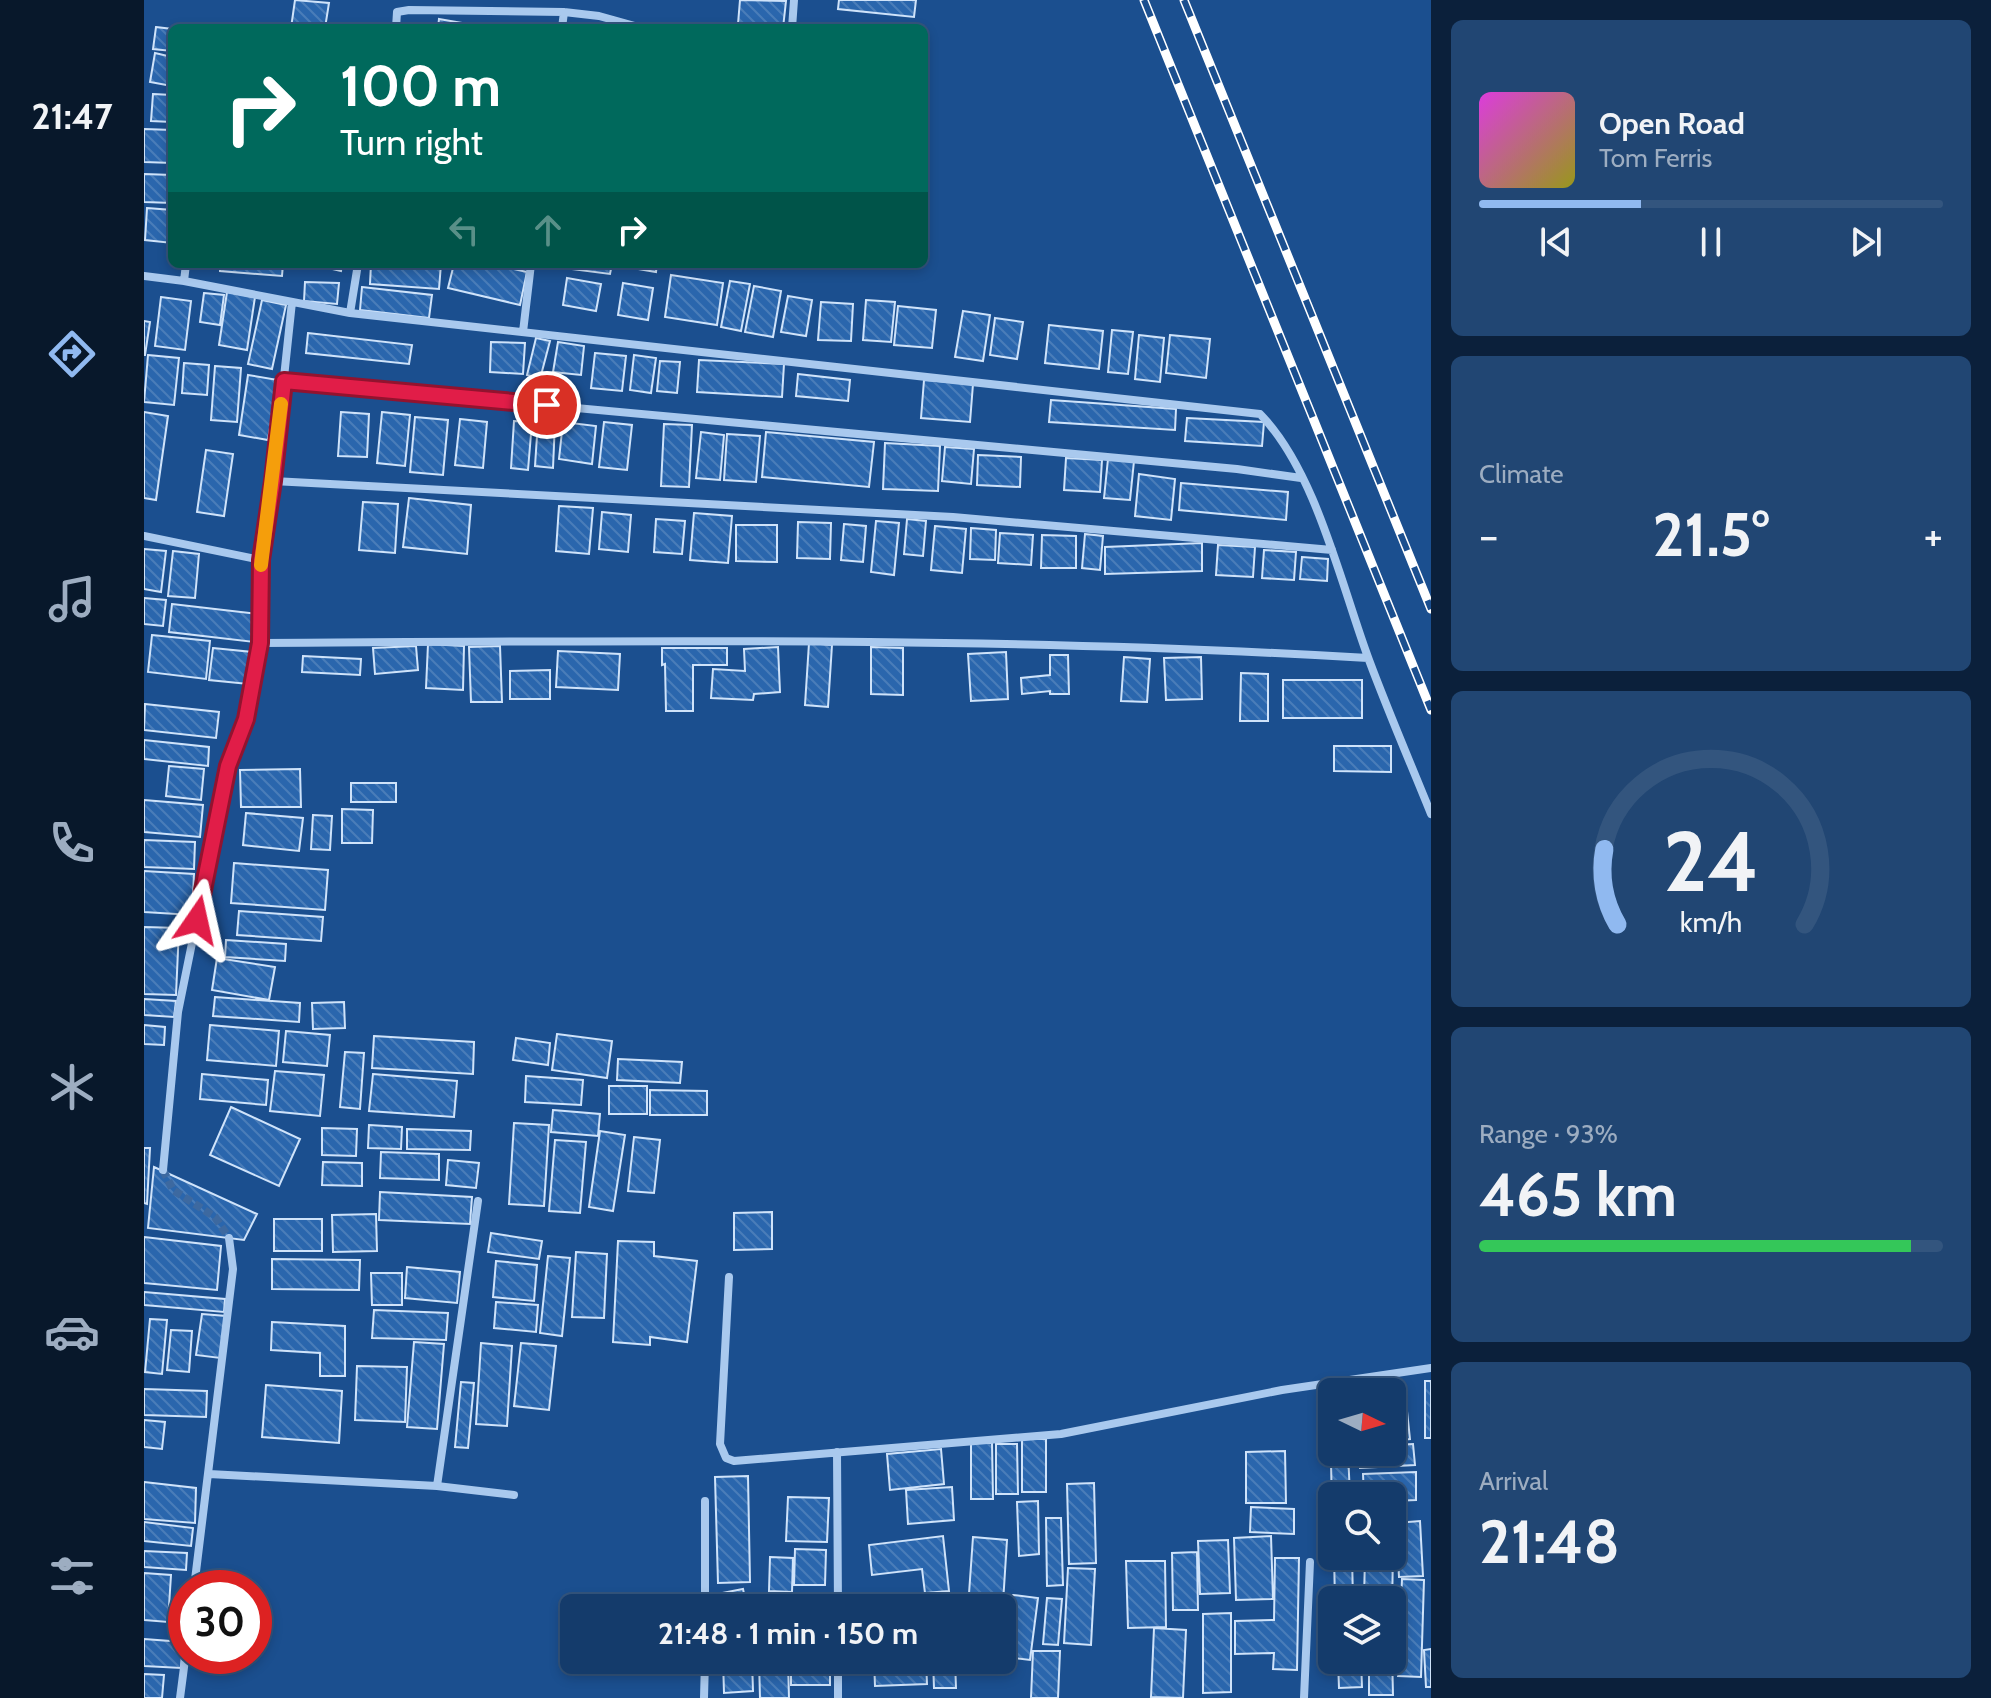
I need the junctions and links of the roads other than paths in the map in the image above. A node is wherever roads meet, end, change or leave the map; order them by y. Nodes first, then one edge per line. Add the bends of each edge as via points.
1 (794, 0) edge
2 (564, 12) junction
3 (396, 24) edge
4 (562, 24) edge
5 (628, 24) edge
6 (792, 24) edge
7 (186, 268) edge
8 (357, 268) edge
9 (531, 268) edge
10 (144, 276) edge
11 (184, 281) junction
12 (292, 302) junction
13 (350, 313) junction
14 (523, 332) junction
15 (284, 381) junction
16 (1301, 478) junction
17 (273, 481) junction
18 (144, 536) edge
19 (1332, 550) junction
20 (261, 560) junction
21 (260, 643) junction
22 (1368, 658) junction
23 (1431, 814) edge
24 (163, 1170) dead end
25 (478, 1201) dead end
26 (229, 1238) tunnel mouth
27 (729, 1277) dead end
28 (1431, 1368) edge
29 (837, 1452) junction
30 (209, 1474) junction
31 (437, 1486) junction
32 (514, 1495) dead end
33 (705, 1501) dead end
34 (1310, 1562) dead end
35 (196, 1570) edge
36 (705, 1594) edge
37 (838, 1594) edge
38 (183, 1674) edge
39 (705, 1674) edge
40 (838, 1674) edge
41 (180, 1698) edge
42 (704, 1698) edge
43 (838, 1698) edge
44 (1304, 1698) edge

1 - 6 street
2 - 3 street via 409,10 397,12
2 - 4 street
2 - 5 street
7 - 11 street
8 - 13 street
9 - 14 street
10 - 11 street
11 - 12 street
12 - 13 street
12 - 15 street
13 - 14 street
14 - 16 street via 1260,414 1278,433
15 - 16 street
15 - 17 street
16 - 19 street
17 - 19 street via 953,517
17 - 20 street
18 - 20 street
19 - 22 street
20 - 21 street
21 - 22 street via 767,640
21 - 24 street via 246,719 228,766 178,1012
22 - 23 street
25 - 31 street
26 - 30 street via 233,1269
27 - 29 street via 722,1452 734,1461
28 - 29 street via 1282,1390 1061,1434
29 - 37 street
30 - 31 street
30 - 35 street
31 - 32 street
33 - 36 street
34 - 44 street
38 - 41 street
39 - 42 street
40 - 43 street

